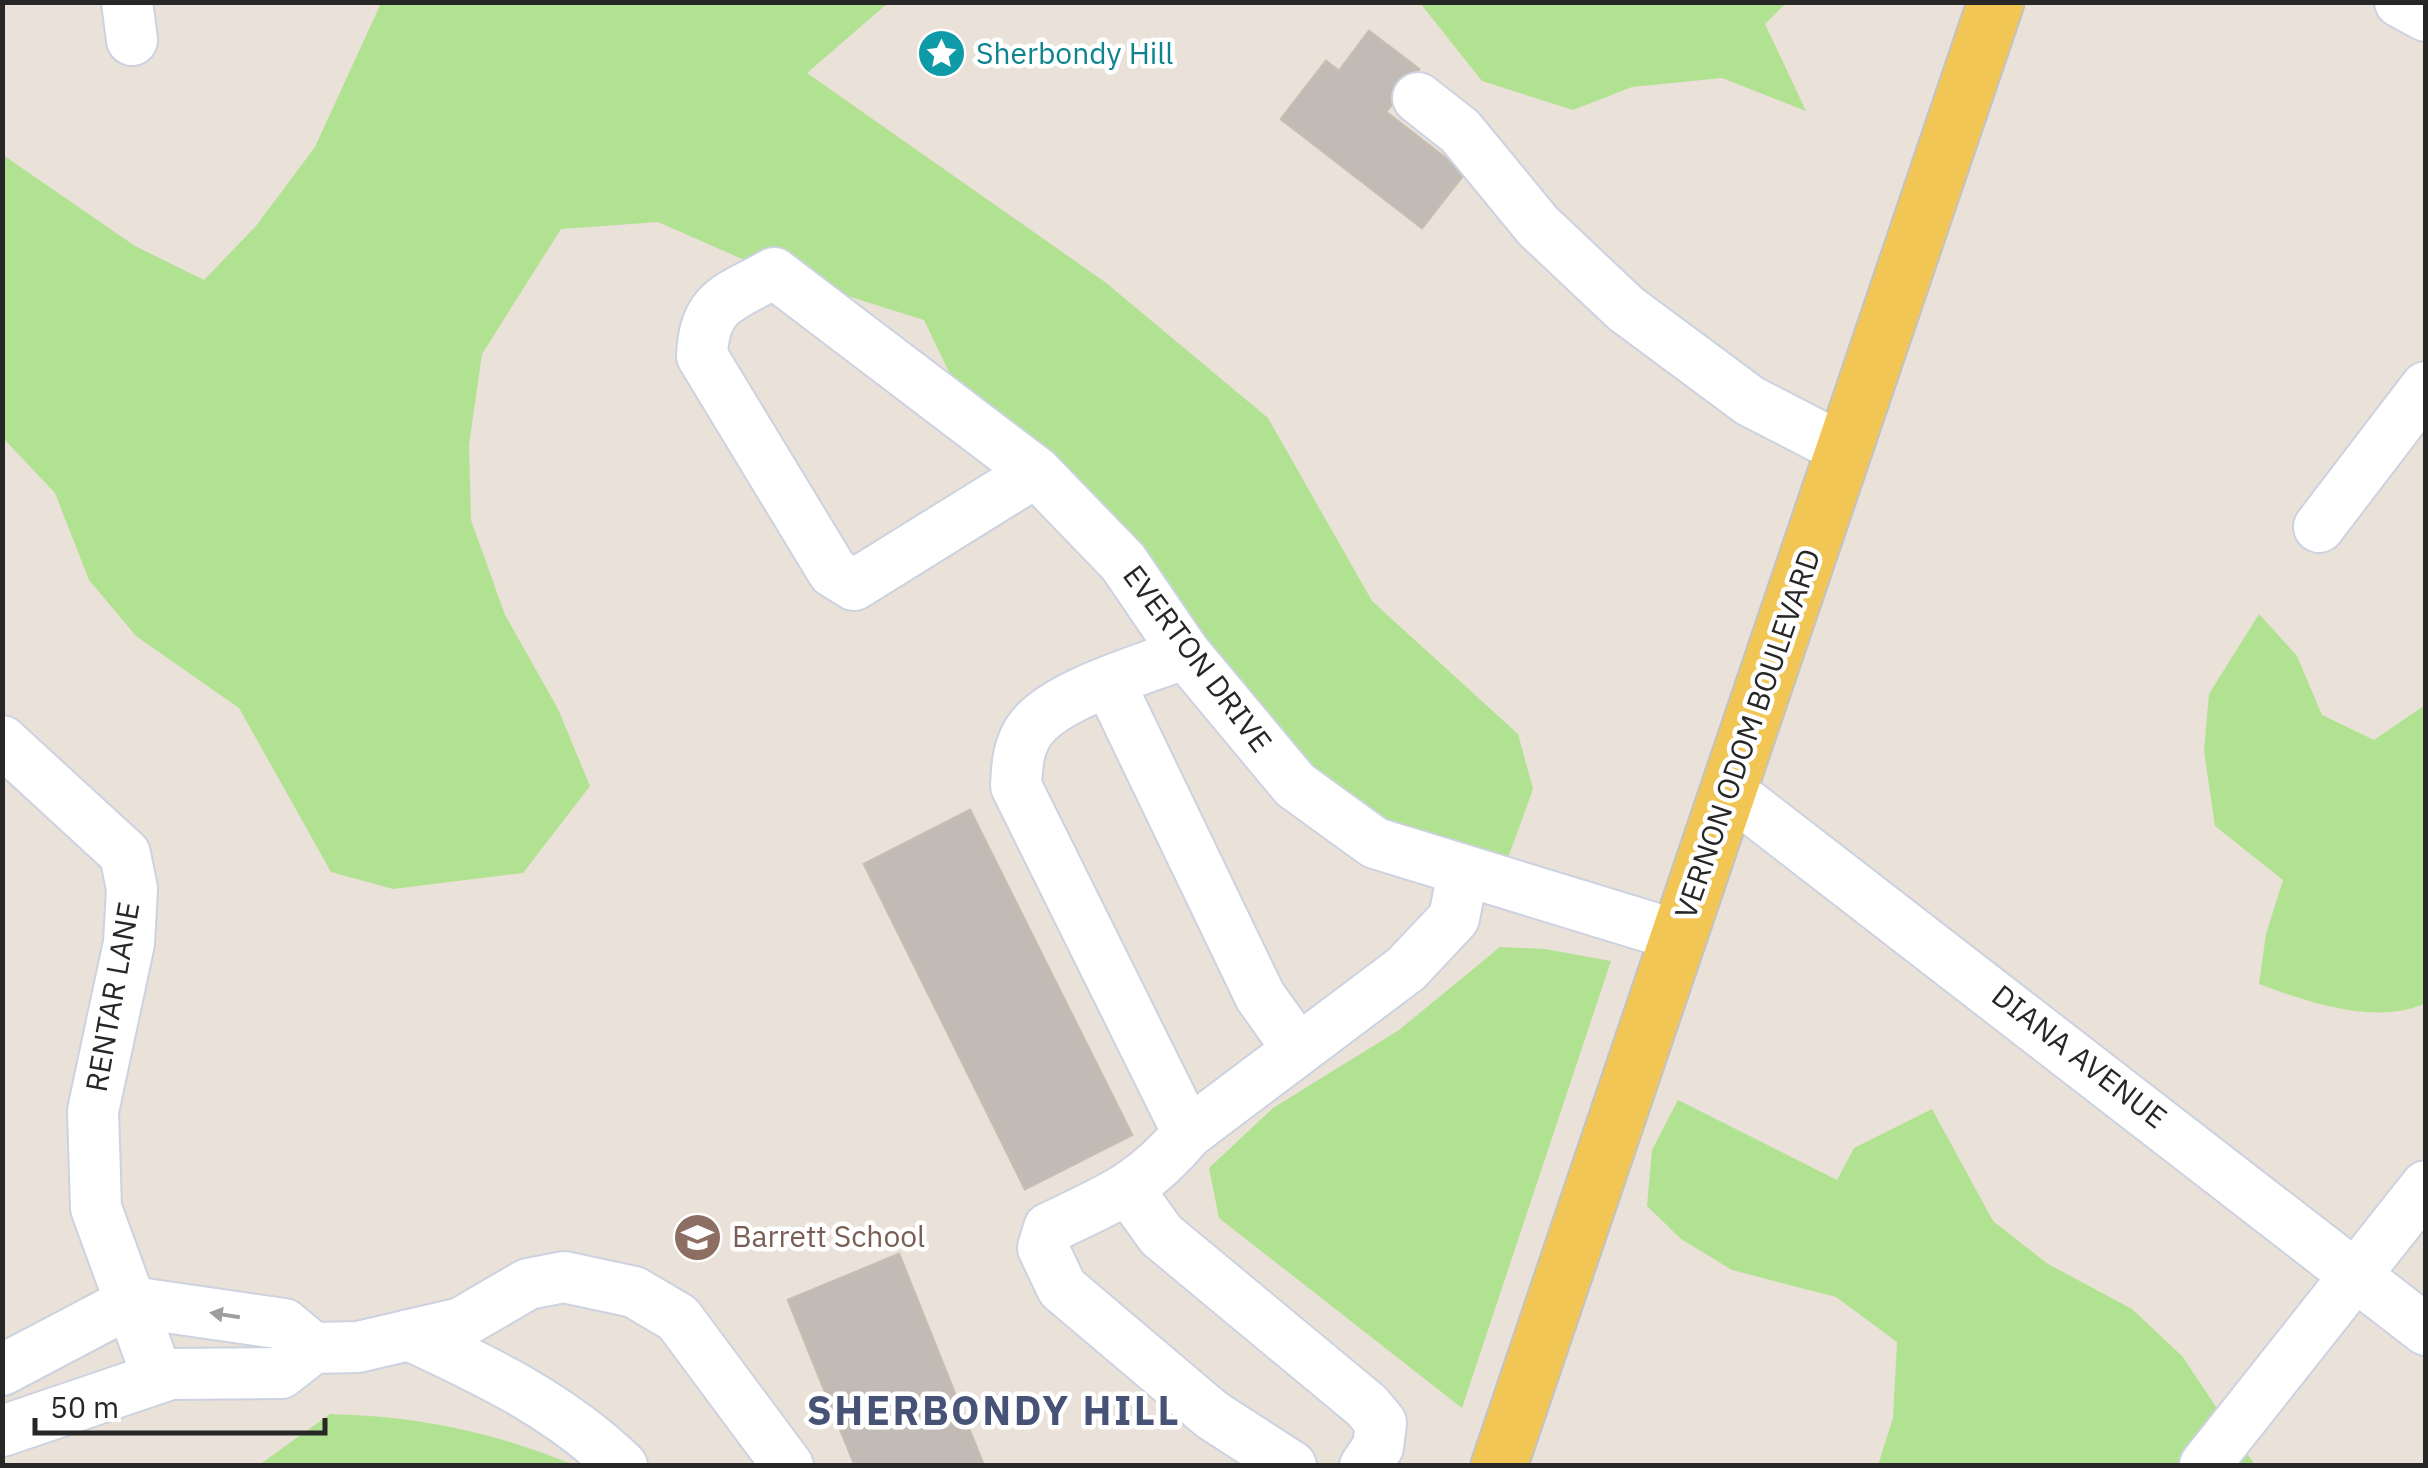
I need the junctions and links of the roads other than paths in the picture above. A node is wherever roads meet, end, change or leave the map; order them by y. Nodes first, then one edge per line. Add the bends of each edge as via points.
1 (1996, 2) edge
2 (2400, 2) edge
3 (2426, 16) edge
4 (1418, 98) dead end
5 (2426, 387) edge
6 (1845, 450) junction
7 (1036, 472) junction
8 (2319, 527) dead end
9 (1184, 654) junction
10 (1110, 684) junction
11 (2, 741) edge
12 (1728, 790) junction
13 (1463, 872) junction
14 (1678, 936) junction
15 (1298, 1048) junction
16 (1188, 1133) junction
17 (2426, 1186) edge
18 (1128, 1188) junction
19 (2356, 1272) junction
20 (130, 1302) junction
21 (2426, 1330) edge
22 (410, 1336) junction
23 (313, 1348) junction
24 (2, 1370) edge
25 (158, 1378) junction
26 (2, 1431) edge
27 (2204, 1465) edge
28 (622, 1466) edge
29 (788, 1466) edge
30 (1292, 1466) edge
31 (1365, 1466) edge
32 (1499, 1466) edge

1 - 6 main road, VERNON ODOM BOULEVARD
2 - 3 street
4 - 6 street via 1460,132 1538,226 1626,308 1750,401
5 - 8 street
6 - 12 main road, VERNON ODOM BOULEVARD
7 - 7 street, EVERTON DRIVE via 774,273 720,304 704,324 702,356 832,572 854,586
7 - 9 street, EVERTON DRIVE via 1124,562
9 - 10 street
9 - 13 street, EVERTON DRIVE via 1295,785 1375,843
10 - 15 street via 1260,996
10 - 16 street via 1061,705 1032,727 1017,756 1016,786
11 - 20 street, RENTAR LANE via 125,854 132,889 129,943 93,1110 96,1208
12 - 14 main road, VERNON ODOM BOULEVARD
12 - 19 street, DIANA AVENUE
13 - 14 street, EVERTON DRIVE
13 - 15 street via 1454,918 1434,942
14 - 32 main road, VERNON ODOM BOULEVARD
15 - 16 street
16 - 18 street via 1158,1169
17 - 19 street
18 - 30 street via 1096,1210 1049,1228 1043,1248 1062,1288 1212,1414
18 - 31 street via 1161,1235 1381,1422 1378,1446
19 - 21 street, DIANA AVENUE
19 - 27 street
23 -> 20 street via 284,1324
20 - 24 street
20 - 25 street, RENTAR LANE
22 - 23 street via 358,1348
22 - 28 street via 512,1383 588,1433
22 - 29 street via 461,1323 546,1280 564,1277 634,1292 678,1318
23 - 25 street via 281,1373
25 - 26 street

